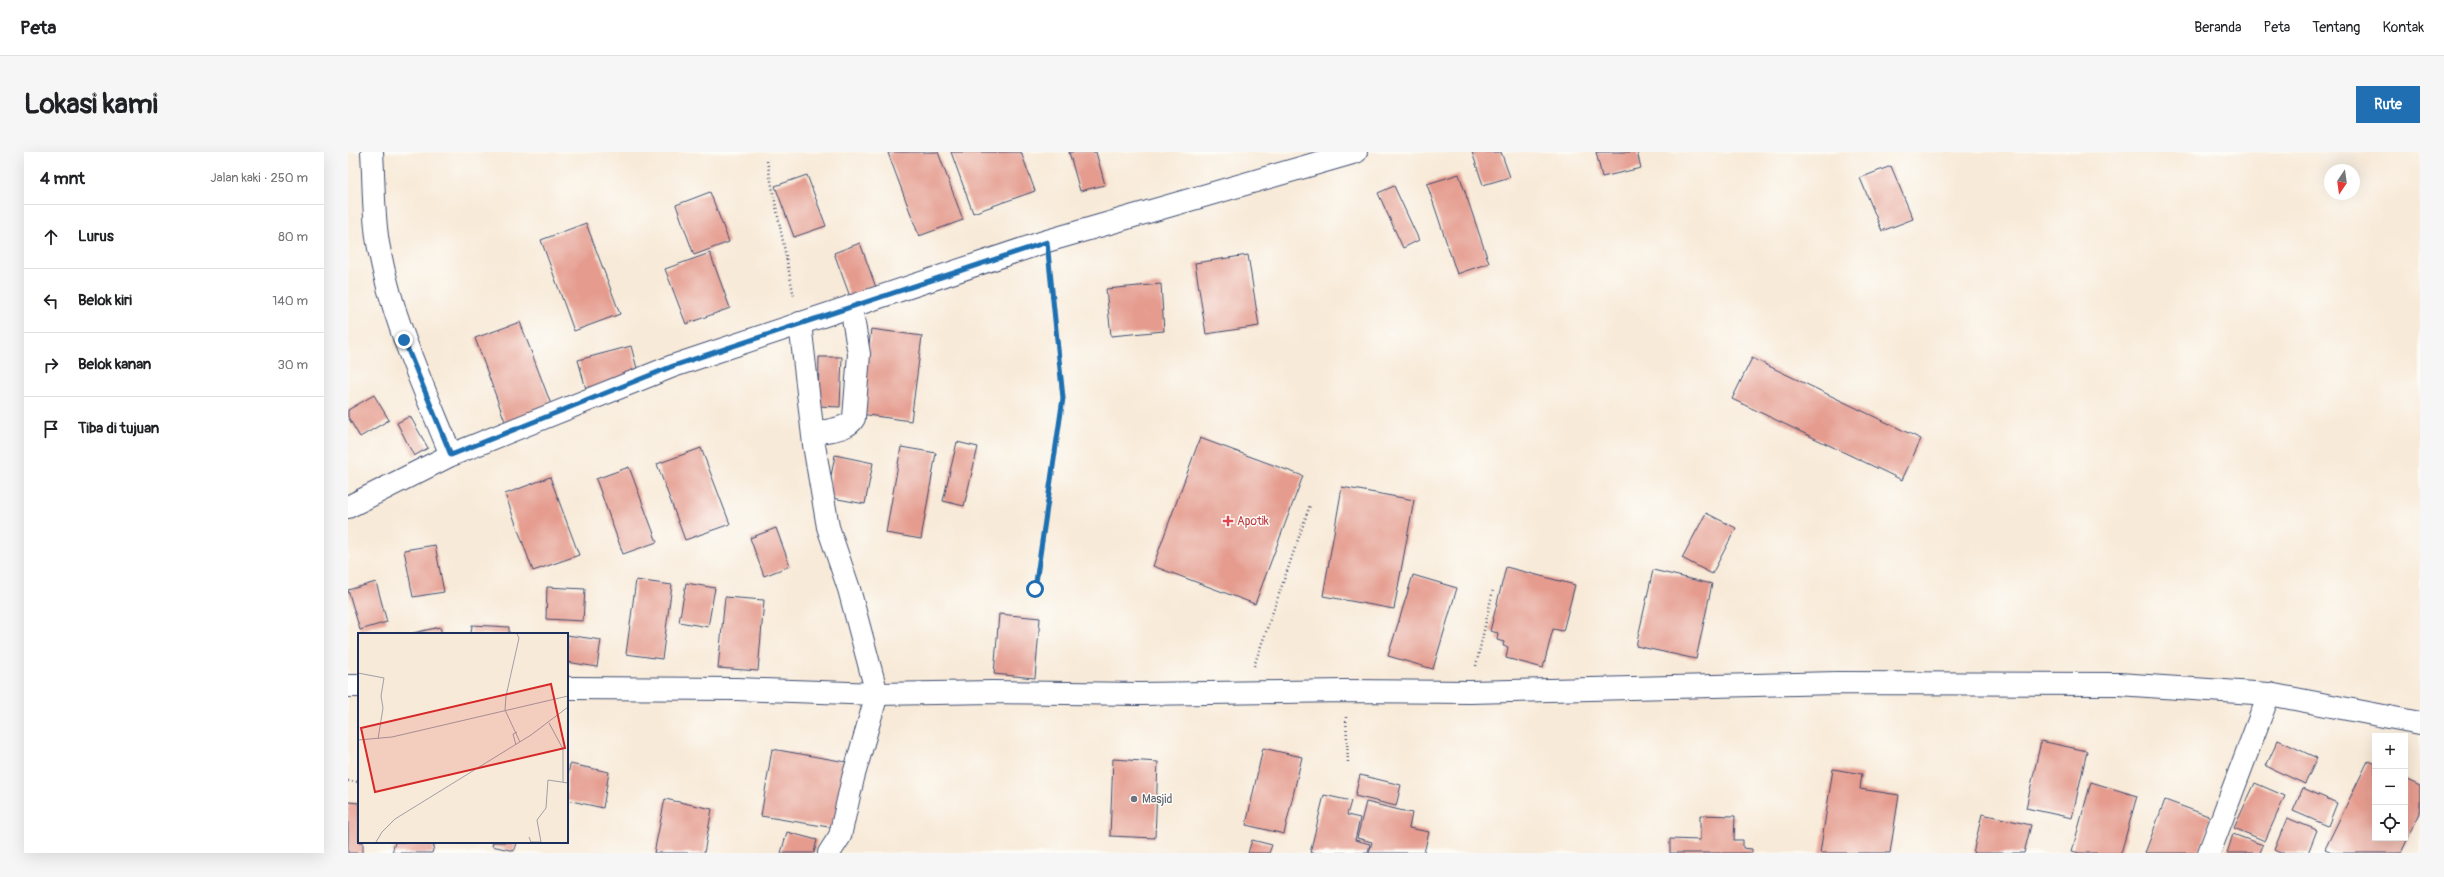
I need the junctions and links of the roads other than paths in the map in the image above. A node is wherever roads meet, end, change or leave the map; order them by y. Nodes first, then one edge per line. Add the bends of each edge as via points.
1 (372, 152) edge
2 (1356, 152) edge
3 (851, 306) junction
4 (800, 323) junction
5 (813, 433) junction
6 (451, 455) junction
7 (348, 506) edge
8 (568, 688) edge
9 (877, 694) junction
10 (2269, 694) junction
11 (2420, 723) edge
12 (829, 853) edge
13 (2209, 853) edge

1 - 6 street via 378,242 388,286 404,340
2 - 3 street via 1047,242
3 - 4 street
3 - 5 street via 859,354 854,418 844,427
4 - 5 street
4 - 6 street via 673,366
5 - 9 street via 828,527 849,589
6 - 7 street
8 - 9 street via 737,689
9 - 10 street via 1470,692 1838,684 2118,684
9 - 12 street via 853,778 840,836
10 - 11 street
10 - 13 street

